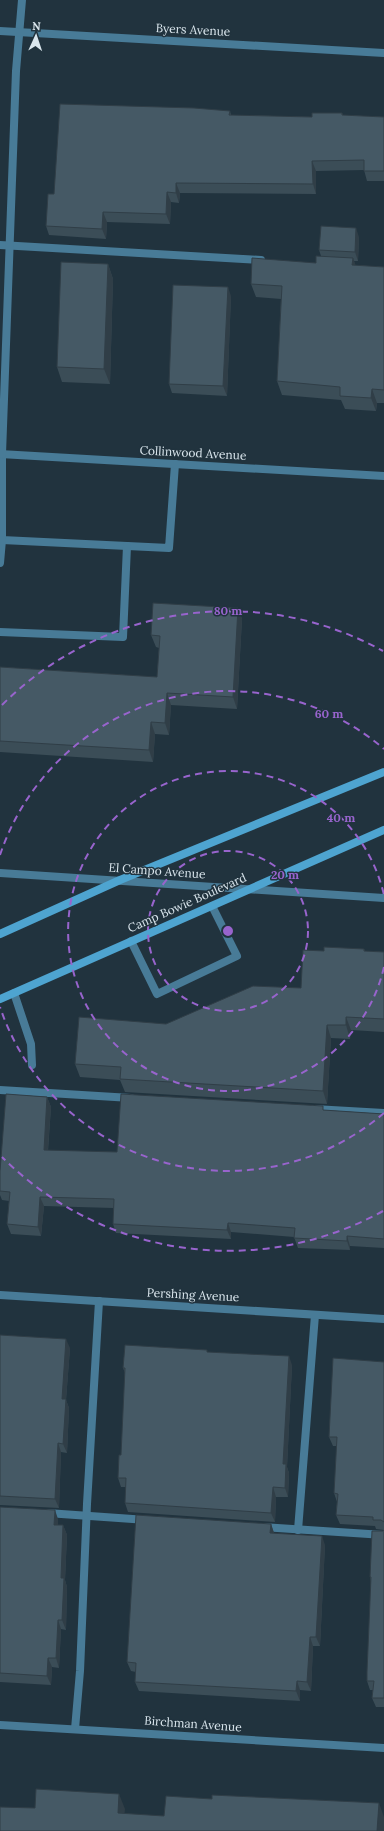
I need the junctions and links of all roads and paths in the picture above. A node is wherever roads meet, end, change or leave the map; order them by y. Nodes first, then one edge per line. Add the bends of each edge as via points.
1 (22, 0) edge
2 (0, 31) edge
3 (20, 33) junction
4 (384, 53) edge
5 (0, 245) edge
6 (9, 245) junction
7 (272, 261) edge
8 (1, 454) edge
9 (175, 464) junction
10 (384, 476) edge
11 (2, 540) junction
12 (127, 546) junction
13 (0, 561) edge
14 (0, 632) edge
15 (384, 772) edge
16 (384, 830) edge
17 (0, 873) edge
18 (120, 880) junction
19 (250, 888) junction
20 (384, 898) edge
21 (212, 906) junction
22 (0, 934) edge
23 (130, 941) junction
24 (14, 993) junction
25 (0, 999) edge
26 (32, 1065) dead end
27 (0, 1090) edge
28 (140, 1099) edge
29 (302, 1108) edge
30 (384, 1113) edge
31 (0, 1295) edge
32 (99, 1302) junction
33 (315, 1315) junction
34 (384, 1319) edge
35 (39, 1512) edge
36 (86, 1516) junction
37 (157, 1520) edge
38 (251, 1527) edge
39 (298, 1530) junction
40 (384, 1535) edge
41 (0, 1725) edge
42 (75, 1729) junction
43 (384, 1748) edge

1 - 3 street
2 - 3 street, Byers Avenue
3 - 4 street, Byers Avenue
3 - 6 street via 16,71
5 - 6 street
6 - 7 street
6 - 8 street
8 - 9 street, Collinwood Avenue
8 - 11 street
9 - 10 street, Collinwood Avenue
9 - 12 street via 169,548
11 - 12 street
11 - 13 street
12 - 14 street via 123,637
15 - 18 main road
16 - 19 main road, Camp Bowie Boulevard
17 - 18 street, El Campo Avenue
18 - 19 street, El Campo Avenue
18 - 22 main road
19 - 20 street, El Campo Avenue
19 - 21 main road, Camp Bowie Boulevard
21 - 23 main road, Camp Bowie Boulevard
21 - 23 street via 237,956 158,994
23 - 24 main road, Camp Bowie Boulevard
24 - 25 main road, Camp Bowie Boulevard
24 - 26 street via 31,1044
27 - 28 street
29 - 30 street
31 - 32 street, Pershing Avenue
32 - 33 street, Pershing Avenue
32 - 36 street
33 - 34 street, Pershing Avenue
33 - 39 street
35 - 36 street
36 - 37 street
36 - 42 street via 80,1671
38 - 39 street
39 - 40 street
41 - 42 street, Birchman Avenue
42 - 43 street, Birchman Avenue

